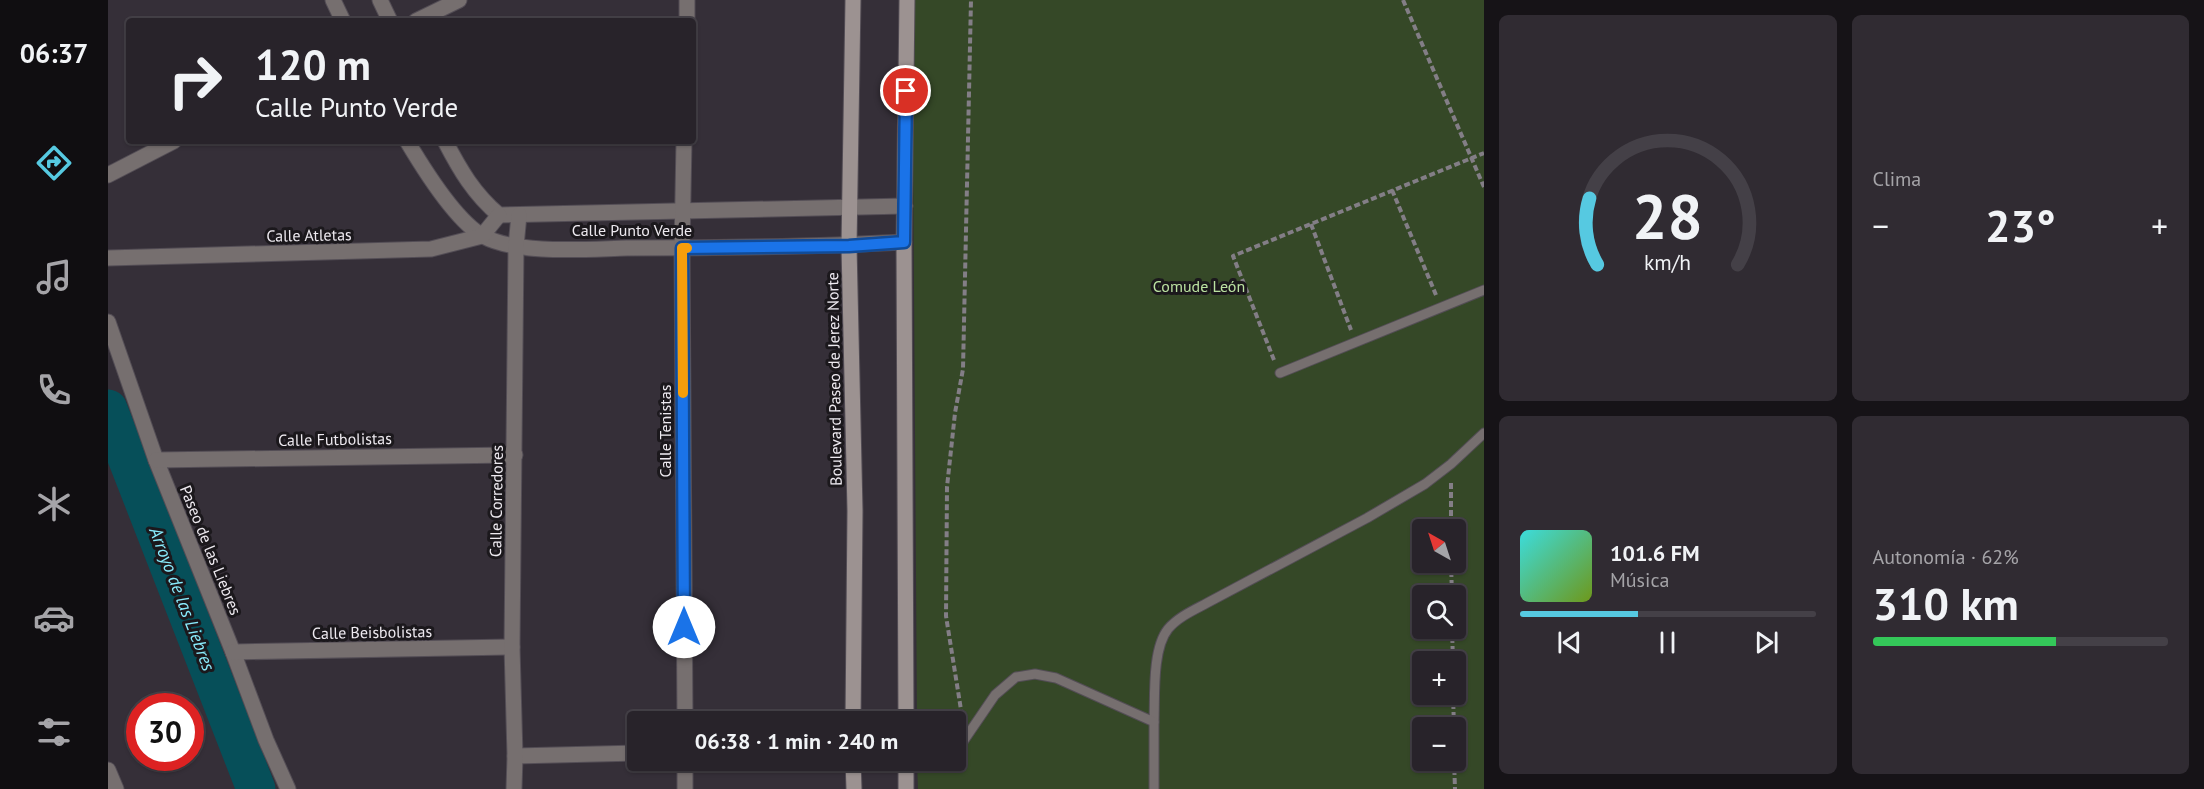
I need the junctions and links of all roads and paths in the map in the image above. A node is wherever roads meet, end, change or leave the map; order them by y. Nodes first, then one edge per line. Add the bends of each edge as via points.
1 (333, 0) edge
2 (380, 0) edge
3 (459, 0) edge
4 (687, 0) edge
5 (854, 0) edge
6 (907, 0) edge
7 (971, 0) edge
8 (1403, 0) edge
9 (342, 18) edge
10 (389, 18) edge
11 (422, 18) edge
12 (687, 18) edge
13 (168, 144) edge
14 (409, 144) edge
15 (447, 144) edge
16 (684, 144) edge
17 (1484, 153) edge
18 (1471, 158) junction
19 (108, 175) edge
20 (1484, 187) edge
21 (1392, 190) junction
22 (906, 206) junction
23 (850, 207) junction
24 (683, 212) junction
25 (519, 214) junction
26 (499, 216) junction
27 (1311, 224) junction
28 (482, 236) junction
29 (904, 242) junction
30 (516, 246) junction
31 (849, 246) junction
32 (682, 248) junction
33 (108, 258) edge
34 (1484, 290) edge
35 (1442, 308) junction
36 (108, 322) edge
37 (1356, 342) junction
38 (1280, 373) joint
39 (1484, 433) edge
40 (515, 455) junction
41 (156, 460) junction
42 (1451, 464) junction
43 (1451, 519) edge
44 (512, 647) junction
45 (233, 652) junction
46 (685, 711) edge
47 (853, 711) edge
48 (906, 711) edge
49 (961, 711) edge
50 (1154, 722) junction
51 (966, 737) edge
52 (627, 753) edge
53 (515, 756) junction
54 (108, 770) edge
55 (685, 771) edge
56 (853, 771) edge
57 (906, 771) edge
58 (1454, 771) edge
59 (116, 789) edge
60 (288, 789) edge
61 (514, 789) edge
62 (685, 789) edge
63 (854, 789) edge
64 (906, 789) edge
65 (1154, 789) edge
66 (1455, 789) edge

1 - 9 street
2 - 10 street
3 - 11 street
4 - 12 street
5 - 23 main road, Boulevard Paseo de Jerez Norte
6 - 22 main road
7 - 49 path via 963,369 954,413 947,487 946,616
8 - 18 path
13 - 19 street
14 - 28 street, Calle Punto Verde via 434,183 466,223
15 - 26 street via 482,200
16 - 24 street, Calle Tenistas
17 - 18 path
18 - 20 path
18 - 21 path
21 - 27 path
21 - 35 path
22 - 23 street, Calle Punto Verde
22 - 29 main road
23 - 24 street, Calle Punto Verde
23 - 31 main road, Boulevard Paseo de Jerez Norte
24 - 25 street, Calle Punto Verde
24 - 32 street, Calle Tenistas
25 - 26 street, Calle Punto Verde
25 - 30 street, Calle Corredores
26 - 28 street
27 - 37 path
27 - 38 path via 1233,256
28 - 30 street, Calle Punto Verde
28 - 33 street, Calle Atletas via 421,250
29 - 31 street, Calle Punto Verde
29 - 48 main road
30 - 32 street, Calle Punto Verde
30 - 40 street, Calle Corredores
31 - 32 street, Calle Punto Verde
31 - 47 main road, Boulevard Paseo de Jerez Norte via 855,511
32 - 46 street, Calle Tenistas
34 - 35 lane
35 - 37 lane
36 - 41 street, Paseo de las Liebres
37 - 38 lane
39 - 42 lane
40 - 41 street, Calle Futbolistas
40 - 44 street, Calle Corredores
41 - 45 street, Paseo de las Liebres
42 - 43 path
42 - 50 lane via 1397,501 1169,628 1159,651
44 - 45 street, Calle Beisbolistas
44 - 53 street, Calle Corredores
45 - 60 street, Paseo de las Liebres
50 - 51 lane via 1056,678 1035,674 1016,677 995,695
50 - 65 lane
52 - 53 street
53 - 61 street, Calle Corredores
54 - 59 street
55 - 62 street
56 - 63 main road
57 - 64 main road
58 - 66 path

